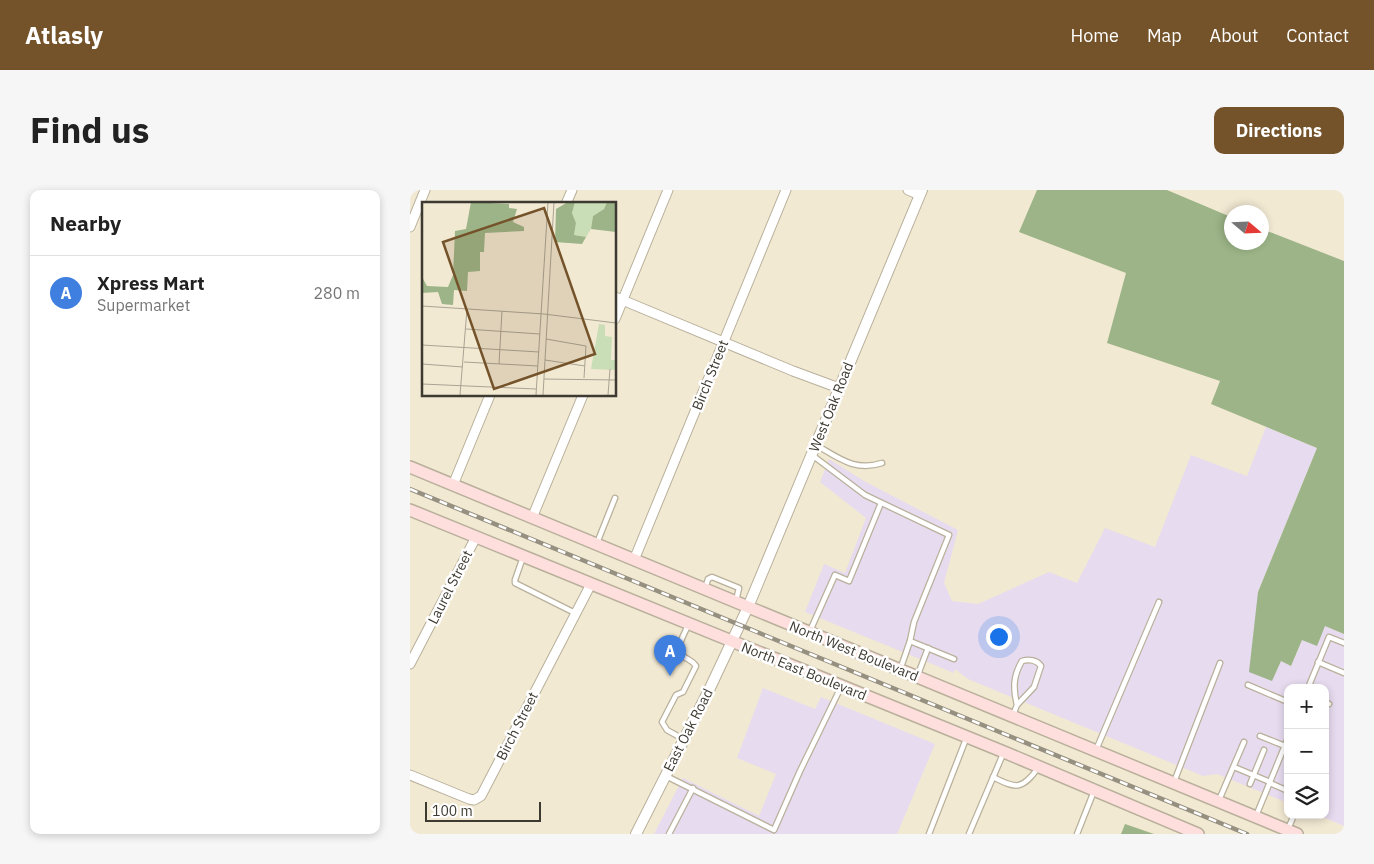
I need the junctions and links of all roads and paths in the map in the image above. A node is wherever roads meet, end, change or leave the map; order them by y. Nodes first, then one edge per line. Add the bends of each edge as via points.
1 (425, 190) edge
2 (572, 190) edge
3 (668, 190) edge
4 (786, 190) edge
5 (908, 190) edge
6 (921, 192) edge
7 (567, 202) edge
8 (410, 227) edge
9 (619, 299) edge
10 (616, 314) edge
11 (724, 342) junction
12 (839, 388) junction
13 (490, 396) edge
14 (583, 396) edge
15 (814, 450) junction
16 (882, 463) dead end
17 (410, 468) edge
18 (453, 485) junction
19 (615, 498) dead end
20 (881, 503) junction
21 (410, 510) edge
22 (532, 518) junction
23 (476, 537) junction
24 (596, 545) junction
25 (523, 556) junction
26 (634, 560) junction
27 (591, 584) junction
28 (1159, 602) dead end
29 (748, 607) junction
30 (575, 613) junction
31 (689, 624) junction
32 (740, 625) joint
33 (810, 632) junction
34 (910, 641) junction
35 (732, 642) junction
36 (1344, 643) edge
37 (928, 648) junction
38 (954, 659) dead end
39 (1318, 662) junction
40 (1220, 663) dead end
41 (410, 664) edge
42 (900, 670) junction
43 (1344, 673) edge
44 (917, 677) junction
45 (1310, 684) edge
46 (1248, 685) dead end
47 (841, 686) junction
48 (1284, 700) edge
49 (1016, 705) junction
50 (1013, 716) junction
51 (1260, 736) dead end
52 (967, 737) junction
53 (684, 739) junction
54 (1244, 742) dead end
55 (1284, 746) joint
56 (1264, 750) dead end
57 (1096, 751) junction
58 (1004, 752) junction
59 (1039, 767) junction
60 (1234, 767) junction
61 (410, 775) edge
62 (1254, 775) junction
63 (665, 776) junction
64 (993, 777) junction
65 (1174, 783) junction
66 (1270, 783) junction
67 (1250, 784) dead end
68 (693, 788) junction
69 (1284, 789) edge
70 (1094, 791) junction
71 (1219, 802) junction
72 (1256, 817) junction
73 (1294, 819) edge
74 (774, 830) junction
75 (1292, 832) edge
76 (636, 834) edge
77 (669, 834) edge
78 (781, 834) edge
79 (929, 834) edge
80 (969, 834) edge
81 (1077, 834) edge
82 (1198, 834) edge

1 - 8 street
2 - 7 street
3 - 9 street
4 - 11 street, Birch Street
5 - 6 street
6 - 12 street, West Oak Road
9 - 10 street
9 - 11 street
11 - 12 street
11 - 26 street, Birch Street
12 - 15 street, West Oak Road
13 - 18 street
14 - 22 street
15 - 16 lane via 861,467
15 - 20 lane via 865,495
15 - 29 street, West Oak Road
17 - 18 main road, North West Boulevard
18 - 22 main road, North West Boulevard
19 - 24 lane
20 - 33 lane via 849,581 835,575
20 - 34 lane via 949,535 914,622
21 - 23 main road, North East Boulevard
22 - 24 main road, North West Boulevard
23 - 25 main road, North East Boulevard
23 - 41 street, Laurel Street
24 - 26 main road, North West Boulevard
25 - 27 main road, North East Boulevard
25 - 30 lane via 515,583
26 - 29 main road, North West Boulevard
27 - 30 street, Birch Street
27 - 31 main road, North East Boulevard
28 - 57 lane
29 - 32 street, West Oak Road
29 - 33 main road, North West Boulevard
30 - 61 street, Birch Street via 481,796 469,799
31 - 35 main road, North East Boulevard
31 - 53 lane via 679,650 696,666 662,722 667,730
32 - 35 street, East Oak Road
33 - 42 main road, North West Boulevard
34 - 37 lane
34 - 42 lane
35 - 47 main road, North East Boulevard
35 - 53 street, East Oak Road
36 - 39 lane via 1329,637
37 - 38 lane
37 - 44 lane
39 - 43 lane
39 - 45 lane
40 - 65 lane
42 - 44 main road, North West Boulevard
44 - 50 main road, North West Boulevard
46 - 48 lane
47 - 52 main road, North East Boulevard
47 - 74 lane
49 - 49 lane via 1034,687 1041,666 1039,663 1028,659 1022,661 1018,668 1014,683
49 - 50 lane
50 - 57 main road, North West Boulevard
51 - 55 lane
52 - 58 main road, North East Boulevard
52 - 79 lane
53 - 63 street, East Oak Road
54 - 60 lane
55 - 66 lane
56 - 62 lane
57 - 65 main road, North West Boulevard
58 - 59 main road, North East Boulevard
58 - 64 lane
59 - 64 lane via 1020,786
59 - 70 main road, North East Boulevard
60 - 62 lane
60 - 71 lane
62 - 66 lane
62 - 67 lane
63 - 68 lane
63 - 76 street, East Oak Road
64 - 80 lane
65 - 71 main road, North West Boulevard
66 - 69 lane
66 - 72 lane
68 - 74 lane
68 - 77 lane
70 - 81 lane
70 - 82 main road, North East Boulevard
71 - 72 main road, North West Boulevard
72 - 75 main road, North West Boulevard
73 - 75 lane
74 - 78 lane

